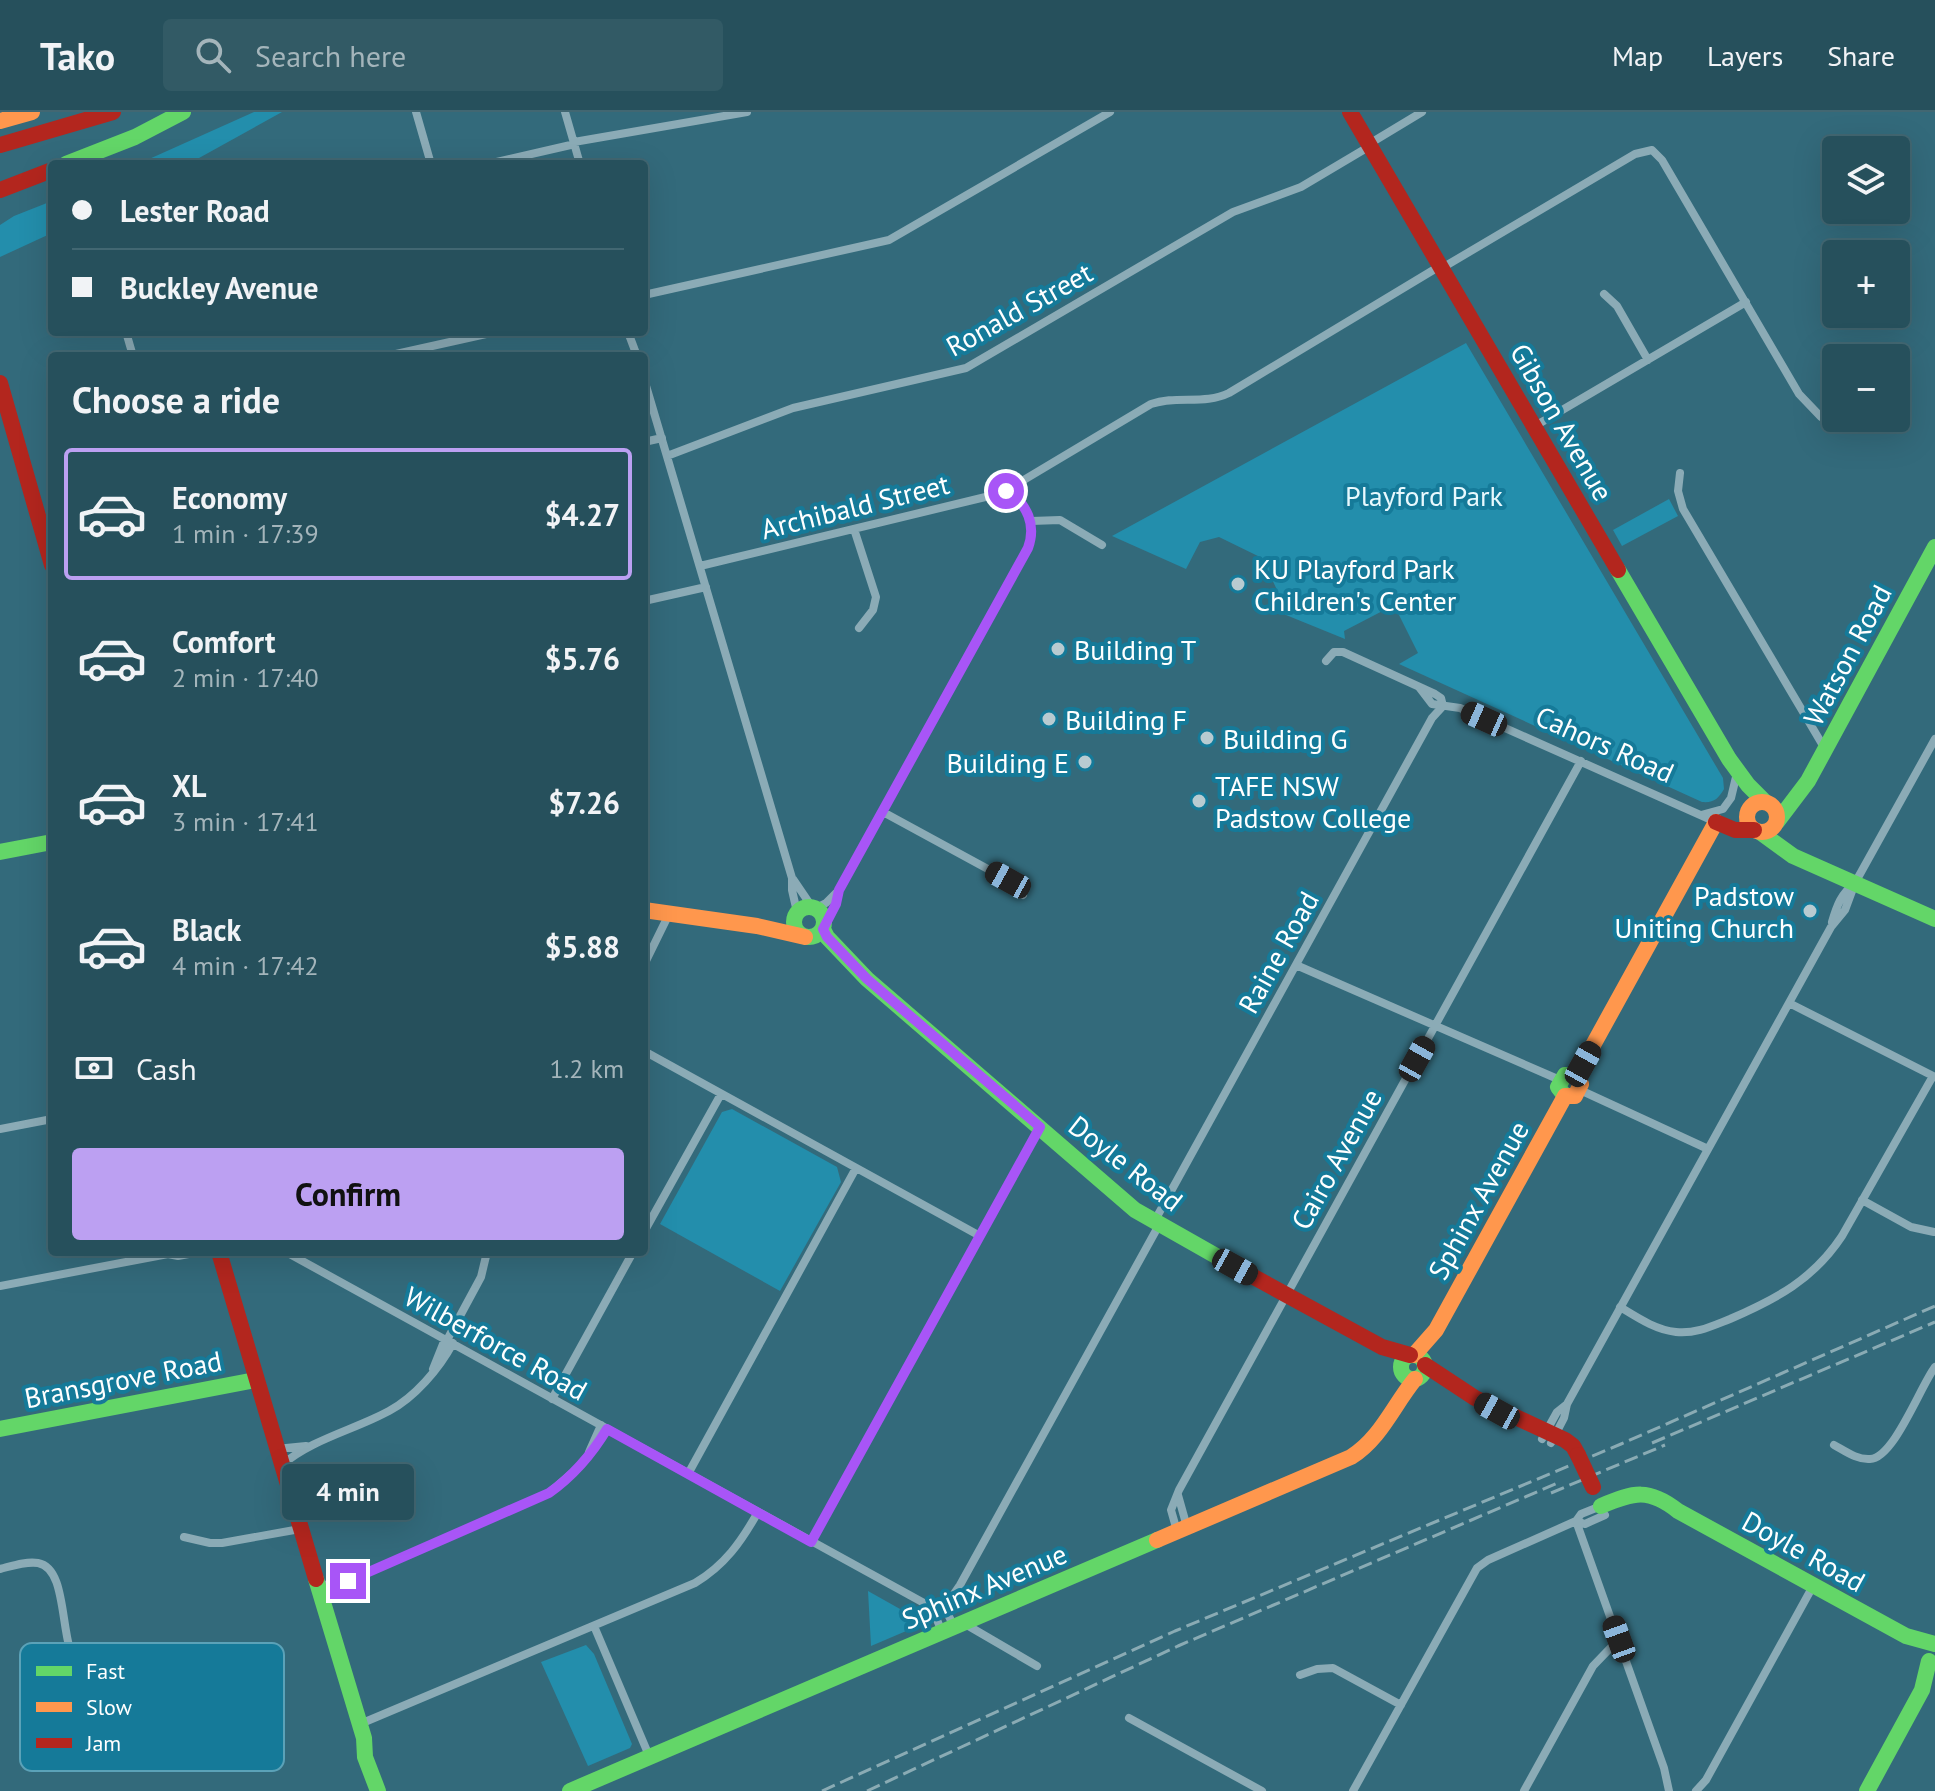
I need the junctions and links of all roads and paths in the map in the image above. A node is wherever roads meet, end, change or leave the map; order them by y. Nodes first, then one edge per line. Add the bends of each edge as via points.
1 (32, 112) edge
2 (113, 112) edge
3 (183, 112) edge
4 (416, 112) edge
5 (565, 112) edge
6 (747, 112) edge
7 (1110, 112) edge
8 (1350, 112) edge
9 (1422, 112) edge
10 (0, 121) edge
11 (574, 143) junction
12 (0, 145) edge
13 (1369, 145) junction
14 (76, 160) edge
15 (430, 160) edge
16 (504, 160) edge
17 (579, 160) edge
18 (48, 172) edge
19 (28, 179) junction
20 (0, 190) edge
21 (0, 202) edge
22 (1440, 267) junction
23 (1604, 294) dead end
24 (648, 296) edge
25 (1746, 302) junction
26 (477, 336) edge
27 (405, 352) edge
28 (1648, 360) junction
29 (0, 383) edge
30 (648, 392) edge
31 (2, 399) edge
32 (1821, 417) dead end
33 (1534, 426) junction
34 (662, 438) junction
35 (648, 441) edge
36 (667, 456) junction
37 (1680, 473) dead end
38 (1010, 489) junction
39 (1031, 521) junction
40 (854, 529) junction
41 (1102, 545) dead end
42 (1935, 547) edge
43 (48, 552) edge
44 (700, 566) junction
45 (706, 587) junction
46 (648, 600) edge
47 (859, 628) dead end
48 (1326, 661) dead end
49 (1443, 706) junction
50 (1935, 739) edge
51 (1825, 750) junction
52 (1729, 759) junction
53 (1581, 761) junction
54 (1736, 777) junction
55 (883, 812) junction
56 (1772, 813) junction
57 (1708, 818) junction
58 (1752, 822) junction
59 (48, 843) edge
60 (0, 852) edge
61 (1793, 856) junction
62 (792, 878) junction
63 (1855, 883) junction
64 (839, 890) junction
65 (1023, 895) dead end
66 (648, 910) edge
67 (805, 911) junction
68 (669, 913) junction
69 (1935, 919) edge
70 (757, 926) junction
71 (816, 932) junction
72 (648, 957) edge
73 (1296, 965) junction
74 (1789, 1003) junction
75 (1435, 1027) junction
76 (648, 1053) edge
77 (1934, 1076) edge
78 (1570, 1086) junction
79 (721, 1094) junction
80 (48, 1120) edge
81 (1040, 1127) junction
82 (0, 1129) edge
83 (1708, 1149) junction
84 (856, 1168) junction
85 (1862, 1200) junction
86 (1156, 1224) junction
87 (648, 1225) edge
88 (1934, 1232) edge
89 (980, 1236) junction
90 (154, 1256) edge
91 (220, 1256) edge
92 (293, 1256) edge
93 (486, 1256) edge
94 (631, 1256) edge
95 (0, 1286) edge
96 (1286, 1295) junction
97 (1620, 1307) junction
98 (448, 1341) junction
99 (1414, 1366) junction
100 (1935, 1367) edge
101 (255, 1380) junction
102 (552, 1399) junction
103 (604, 1427) junction
104 (0, 1429) edge
105 (1549, 1437) junction
106 (1834, 1445) dead end
107 (311, 1446) junction
108 (278, 1457) junction
109 (688, 1474) junction
110 (1603, 1511) junction
111 (758, 1512) junction
112 (1576, 1521) junction
113 (300, 1529) junction
114 (1182, 1529) junction
115 (184, 1537) dead end
116 (811, 1542) junction
117 (0, 1569) edge
118 (1813, 1586) junction
119 (319, 1592) junction
120 (939, 1608) junction
121 (594, 1626) junction
122 (953, 1627) junction
123 (1619, 1639) junction
124 (68, 1643) edge
125 (1933, 1659) edge
126 (1037, 1666) dead end
127 (1300, 1675) dead end
128 (1401, 1705) junction
129 (1129, 1718) dead end
130 (362, 1731) junction
131 (650, 1758) junction
132 (378, 1791) edge
133 (389, 1791) edge
134 (570, 1791) edge
135 (1262, 1791) edge
136 (1353, 1791) edge
137 (1524, 1791) edge
138 (1669, 1791) edge
139 (1696, 1791) edge
140 (1867, 1791) edge

1 - 10 main road
2 - 12 main road
3 - 14 main road
4 - 15 street
5 - 11 street
6 - 11 street
7 - 24 street via 889,240
8 - 13 main road, Gibson Avenue
9 - 13 street, Ronald Street
11 - 16 street
11 - 17 street
13 - 22 main road, Gibson Avenue
13 - 36 street, Ronald Street via 1301,187 1227,215 966,368 793,408
18 - 19 main road
19 - 20 main road
19 - 21 main road
22 - 25 street, Archibald Street via 1635,154 1652,150
22 - 33 main road, Gibson Avenue
22 - 38 street, Archibald Street via 1229,393 1156,402
23 - 28 street via 1617,306
25 - 28 street
25 - 32 street via 1799,394
26 - 27 street
28 - 33 street
29 - 31 main road
30 - 34 street
31 - 43 main road
33 - 52 main road, Gibson Avenue
34 - 35 street
34 - 36 street
36 - 44 street
37 - 51 street via 1683,509
38 - 39 street
38 - 40 street, Archibald Street
39 - 41 street via 1060,520
39 - 55 street via 1025,554
40 - 44 street, Archibald Street
40 - 47 street via 876,597
42 - 51 main road, Watson Road
44 - 45 street
45 - 46 street
45 - 62 street
48 - 49 street, Cahors Road via 1334,652 1343,652 1441,698
49 - 53 street, Cahors Road via 1460,708
49 - 73 street, Raine Road via 1434,713
50 - 63 street
51 - 56 main road, Watson Road via 1804,788
52 - 54 main road, Gibson Avenue
52 - 56 main road, Gibson Avenue
53 - 57 street, Cahors Road
53 - 75 street, Cairo Avenue
54 - 57 street via 1731,798
54 - 58 main road, Gibson Avenue
55 - 64 street
55 - 65 street via 1008,880
56 - 58 main road via 1768,831
56 - 58 main road via 1757,803
56 - 61 main road
57 - 58 main road, Cahors Road via 1735,830
57 - 78 main road, Sphinx Avenue
58 - 61 main road, Cahors Road
59 - 60 main road
61 - 63 main road, Cahors Road
62 - 67 street
62 - 67 street via 792,890
63 - 69 main road, Cahors Road
63 - 74 street via 1845,910
64 - 67 street via 826,903
64 - 71 street via 836,904
66 - 68 main road
67 - 70 main road
67 - 71 main road via 823,915
67 - 71 main road via 795,929
68 - 70 main road
68 - 72 street
70 - 71 main road
71 - 81 main road, Doyle Road
73 - 75 street
73 - 86 street, Raine Road
74 - 77 street
74 - 83 street
75 - 78 street
75 - 96 street, Cairo Avenue
76 - 79 street
77 - 85 street
78 - 83 street
78 - 99 main road, Sphinx Avenue
79 - 84 street
79 - 87 street
80 - 82 street
81 - 86 main road, Doyle Road
81 - 89 street
83 - 97 street
84 - 89 street
84 - 109 street
85 - 88 street via 1911,1227
85 - 97 street via 1820,1266 1762,1305 1699,1331 1679,1333
86 - 96 main road, Doyle Road
86 - 120 street, Raine Road via 960,1585
89 - 116 street
90 - 95 street
91 - 101 main road
92 - 98 street, Wilberforce Road
93 - 98 street
94 - 102 street
96 - 99 main road, Doyle Road
96 - 114 street, Cairo Avenue via 1178,1494
97 - 105 street via 1564,1418
98 - 102 street, Wilberforce Road
98 - 107 street via 433,1370 398,1406
99 - 105 main road, Doyle Road via 1517,1427
99 - 114 main road, Sphinx Avenue via 1373,1441 1357,1454
100 - 106 street via 1885,1453 1868,1459
101 - 104 main road, Bransgrove Road
101 - 108 main road
102 - 103 street, Wilberforce Road
103 - 109 street, Wilberforce Road
103 - 119 street via 571,1476 549,1493
105 - 110 main road, Doyle Road, bridge via 1573,1446
107 - 108 street
107 - 108 street
108 - 113 main road
109 - 111 street, Wilberforce Road
110 - 112 street, Doyle Road via 1581,1514
110 - 118 main road, Doyle Road via 1624,1496 1645,1493 1665,1499
111 - 116 street, Wilberforce Road
111 - 121 street via 734,1551 706,1576
112 - 123 street
112 - 128 street, Doyle Road via 1477,1568
113 - 115 street via 216,1544
113 - 119 main road
114 - 122 main road, Sphinx Avenue
116 - 120 street, Wilberforce Road
117 - 124 street via 37,1563 52,1571
118 - 125 main road, Doyle Road via 1906,1636
118 - 139 street
119 - 130 main road
120 - 122 street, Wilberforce Road via 947,1611
121 - 130 street
121 - 131 street
122 - 126 street, Wilberforce Road
122 - 131 main road, Sphinx Avenue
123 - 137 street via 1593,1666
123 - 138 street
125 - 140 main road via 1922,1690
127 - 128 street via 1333,1668
128 - 136 street, Doyle Road
129 - 135 street
130 - 132 main road
130 - 133 main road
131 - 134 main road, Sphinx Avenue

